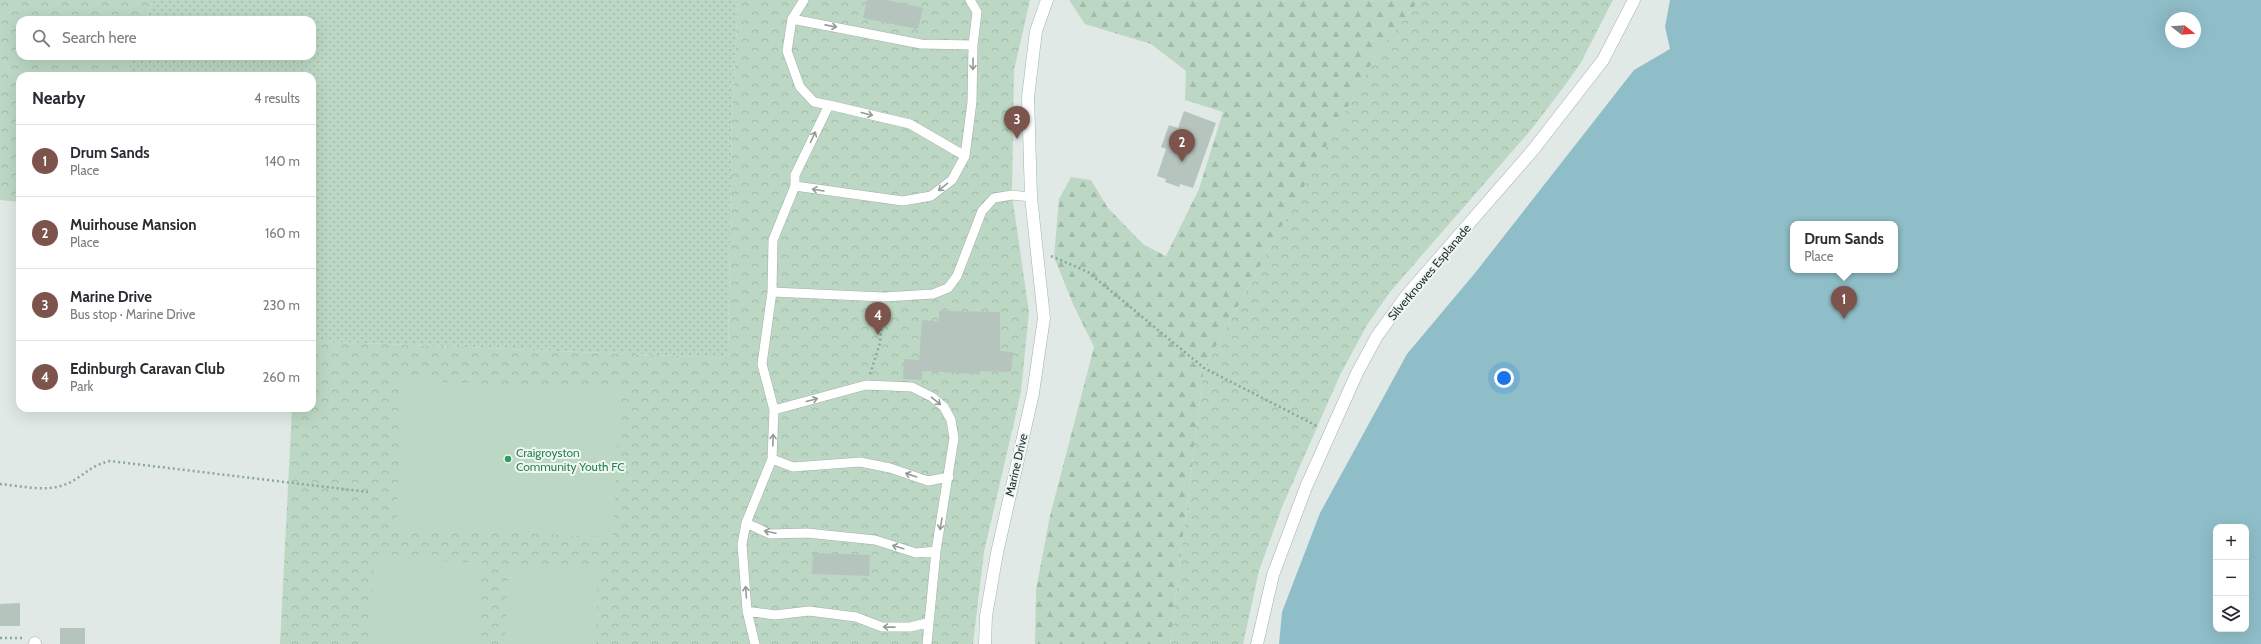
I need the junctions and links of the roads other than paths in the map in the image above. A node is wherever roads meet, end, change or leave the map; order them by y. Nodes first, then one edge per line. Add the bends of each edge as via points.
1 (804, 0) edge
2 (970, 0) edge
3 (1047, 0) edge
4 (1634, 0) edge
5 (792, 19) junction
6 (973, 46) junction
7 (829, 105) junction
8 (965, 156) junction
9 (795, 186) junction
10 (1032, 197) junction
11 (772, 292) junction
12 (774, 410) junction
13 (772, 459) junction
14 (949, 478) junction
15 (746, 523) junction
16 (936, 551) junction
17 (747, 611) junction
18 (928, 624) junction
19 (756, 644) edge
20 (927, 644) edge
21 (985, 644) edge
22 (1257, 644) edge

1 - 5 lane
2 - 6 lane via 977,12
3 - 10 street, Marine Drive via 1036,31 1028,97
4 - 22 street, Silverknowes Esplanade via 1603,60 1533,150 1406,296 1377,336 1357,373 1306,487 1273,575
5 -> 6 lane via 921,44
5 - 7 lane via 787,50 800,87 814,102
6 -> 8 lane via 972,102
7 -> 8 lane via 910,124
9 -> 7 lane via 795,175
8 -> 9 lane via 952,180 931,196 902,201
9 - 11 lane via 773,240
10 - 11 lane via 1012,195 994,198 982,211 957,276 948,288 933,294 884,297
10 - 21 street, Marine Drive via 1044,318 1033,392 997,552 986,616
11 - 12 lane via 762,364
13 -> 12 lane
12 -> 14 lane via 866,386 912,387 932,397 944,407 951,420 954,438
14 -> 13 lane via 928,481 890,468 860,462 793,467
13 - 15 lane
14 -> 16 lane
16 -> 15 lane via 916,552 875,540 807,533 770,534
17 -> 15 lane via 742,544
16 - 18 lane
18 -> 17 lane via 882,627 856,617 809,611 775,615
17 - 19 lane
18 - 20 lane

